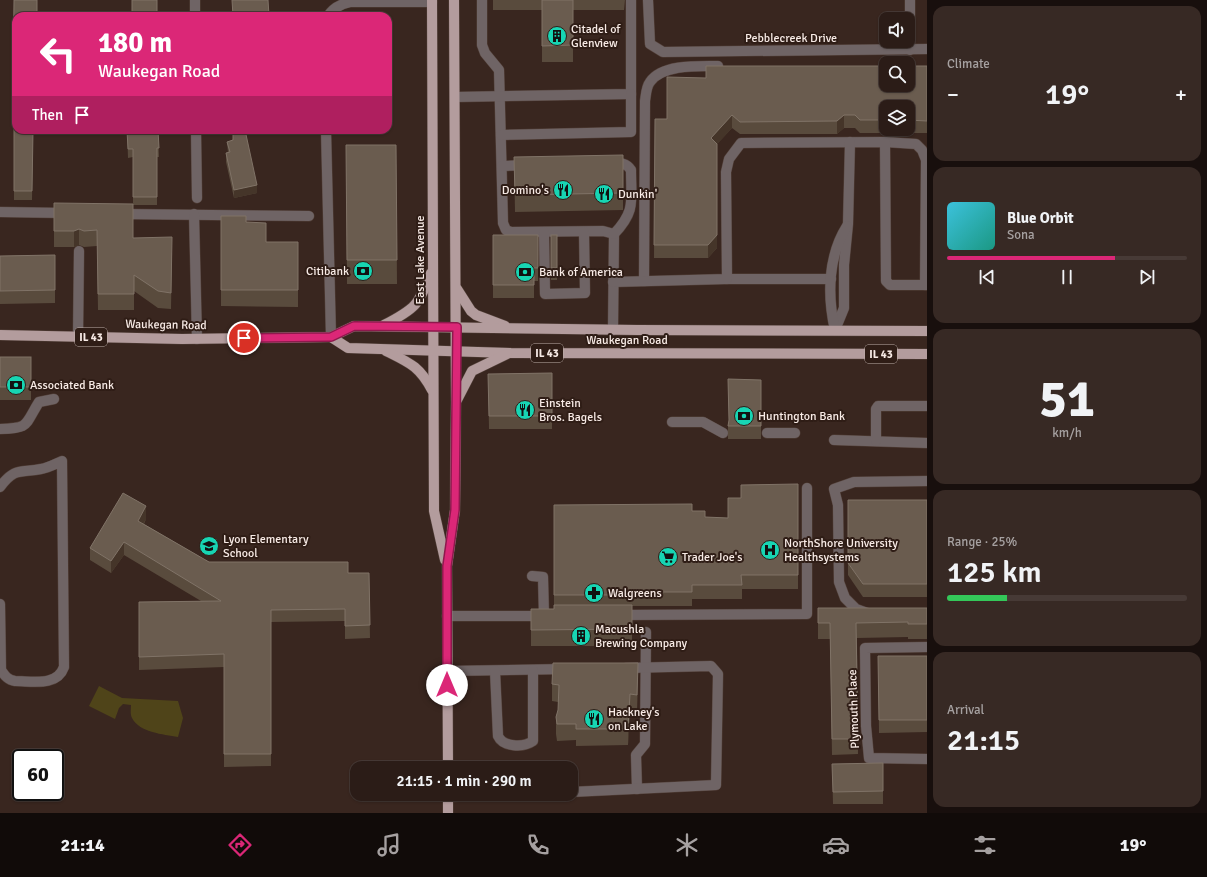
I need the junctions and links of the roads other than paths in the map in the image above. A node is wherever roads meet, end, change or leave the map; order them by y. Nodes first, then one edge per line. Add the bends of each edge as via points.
1 (195, 0) edge
2 (454, 0) edge
3 (482, 0) edge
4 (631, 0) edge
5 (648, 0) edge
6 (910, 0) edge
7 (432, 1) edge
8 (195, 12) edge
9 (330, 12) edge
10 (927, 49) edge
11 (910, 50) junction
12 (727, 66) edge
13 (631, 94) junction
14 (499, 96) junction
15 (455, 97) junction
16 (196, 134) edge
17 (326, 134) edge
18 (501, 135) junction
19 (850, 142) junction
20 (886, 142) junction
21 (597, 164) edge
22 (542, 165) edge
23 (502, 166) junction
24 (197, 198) dead end
25 (0, 212) edge
26 (78, 213) edge
27 (110, 213) edge
28 (194, 214) junction
29 (309, 216) dead end
30 (848, 224) junction
31 (544, 232) junction
32 (584, 232) junction
33 (614, 234) junction
34 (79, 251) dead end
35 (433, 267) junction
36 (727, 279) junction
37 (831, 279) junction
38 (644, 281) junction
39 (613, 282) junction
40 (926, 286) edge
41 (457, 288) junction
42 (382, 326) junction
43 (433, 327) junction
44 (457, 327) junction
45 (513, 328) junction
46 (613, 330) junction
47 (835, 330) junction
48 (927, 330) edge
49 (0, 335) edge
50 (78, 336) junction
51 (331, 337) junction
52 (197, 339) junction
53 (382, 349) junction
54 (433, 351) junction
55 (457, 351) junction
56 (511, 353) junction
57 (927, 354) edge
58 (433, 391) junction
59 (54, 399) dead end
60 (456, 402) junction
61 (927, 406) edge
62 (672, 422) dead end
63 (0, 429) edge
64 (723, 433) dead end
65 (767, 433) dead end
66 (794, 433) dead end
67 (834, 440) dead end
68 (876, 441) junction
69 (927, 443) edge
70 (927, 482) edge
71 (0, 487) edge
72 (807, 488) dead end
73 (447, 566) junction
74 (532, 576) dead end
75 (0, 604) edge
76 (872, 614) edge
77 (606, 615) edge
78 (447, 616) junction
79 (646, 632) dead end
80 (927, 647) edge
81 (615, 668) edge
82 (645, 668) junction
83 (578, 669) edge
84 (495, 670) junction
85 (533, 670) junction
86 (447, 671) junction
87 (927, 759) edge
88 (448, 761) edge
89 (637, 789) junction
90 (578, 792) edge
91 (448, 801) edge
92 (448, 813) edge

1 - 8 street
2 - 15 main road, East Lake Avenue
3 - 14 street via 482,45 485,53 499,70
4 - 13 street
5 - 11 street, Pebblecreek Drive via 650,44 663,52
6 - 11 street
7 - 9 street via 350,2
7 - 35 main road, East Lake Avenue
10 - 11 street, Pebblecreek Drive
12 - 38 street via 668,70 650,82 645,101
13 - 14 street
13 - 18 street via 631,132
14 - 15 street
14 - 18 street
15 - 41 main road, East Lake Avenue
16 - 24 street
17 - 51 street
18 - 23 street
19 - 20 street
19 - 30 street
19 - 36 street via 741,143 735,149 726,172
20 - 40 street via 916,144 926,160
20 - 40 street via 886,281 890,285
21 - 33 street via 621,163 628,165 631,170 630,214
22 - 23 street
23 - 31 street via 503,223 506,230
25 - 26 street
27 - 28 street
28 - 29 street
28 - 52 street
30 - 37 street via 839,239
30 - 47 street via 844,265 844,308
31 - 32 street
31 - 32 street via 545,294 558,294 585,293
32 - 33 street via 603,231
33 - 39 street
34 - 50 street
35 - 42 main road via 413,309
35 - 43 main road, East Lake Avenue
36 - 37 street
36 - 38 street
37 - 47 street via 830,309
38 - 39 street
39 - 46 street
41 - 44 main road, East Lake Avenue
41 - 45 main road via 476,315
42 - 43 main road, Waukegan Road / IL 43
42 - 51 main road, Waukegan Road / IL 43 via 354,326
43 - 44 main road, Waukegan Road / IL 43
43 - 54 main road, East Lake Avenue
44 - 45 main road, Waukegan Road / IL 43
44 - 55 main road, East Lake Avenue
45 - 46 main road, Waukegan Road / IL 43
46 - 47 main road, Waukegan Road / IL 43
47 - 48 main road, Waukegan Road / IL 43
49 - 50 main road, Waukegan Road / IL 43
50 - 52 main road, Waukegan Road / IL 43
51 - 52 main road, Waukegan Road / IL 43
51 - 53 main road, Waukegan Road / IL 43 via 348,348
53 - 54 main road, Waukegan Road / IL 43
53 - 58 main road via 416,367
54 - 55 main road, Waukegan Road / IL 43
54 - 58 main road, East Lake Avenue
55 - 56 main road, Waukegan Road / IL 43
55 - 60 main road, East Lake Avenue
56 - 57 main road, Waukegan Road / IL 43
56 - 60 main road via 472,371
58 - 73 main road, East Lake Avenue via 434,511
59 - 63 street via 39,402 26,425 20,428
60 - 73 main road, East Lake Avenue via 455,510
61 - 68 street via 878,406
62 - 64 street via 703,422
65 - 66 street
67 - 68 street
68 - 69 street
70 - 76 street via 854,482 834,489 838,505 839,582 844,598 856,609
71 - 75 street via 16,472 42,469 62,461 64,667 58,677 51,681 15,681 4,674 1,670
72 - 77 street via 807,614
73 - 78 main road, East Lake Avenue
74 - 78 street via 544,577 548,616
78 - 86 main road, East Lake Avenue
79 - 82 street
80 - 87 street, Plymouth Place via 865,648 869,758
81 - 82 street
82 - 89 street via 645,744 636,756
82 - 89 street via 711,666 718,674 716,785
83 - 85 street
84 - 85 street
84 - 85 street via 500,741 505,744 529,744 533,740
84 - 86 street
86 - 88 main road, East Lake Avenue
89 - 90 street
91 - 92 main road

